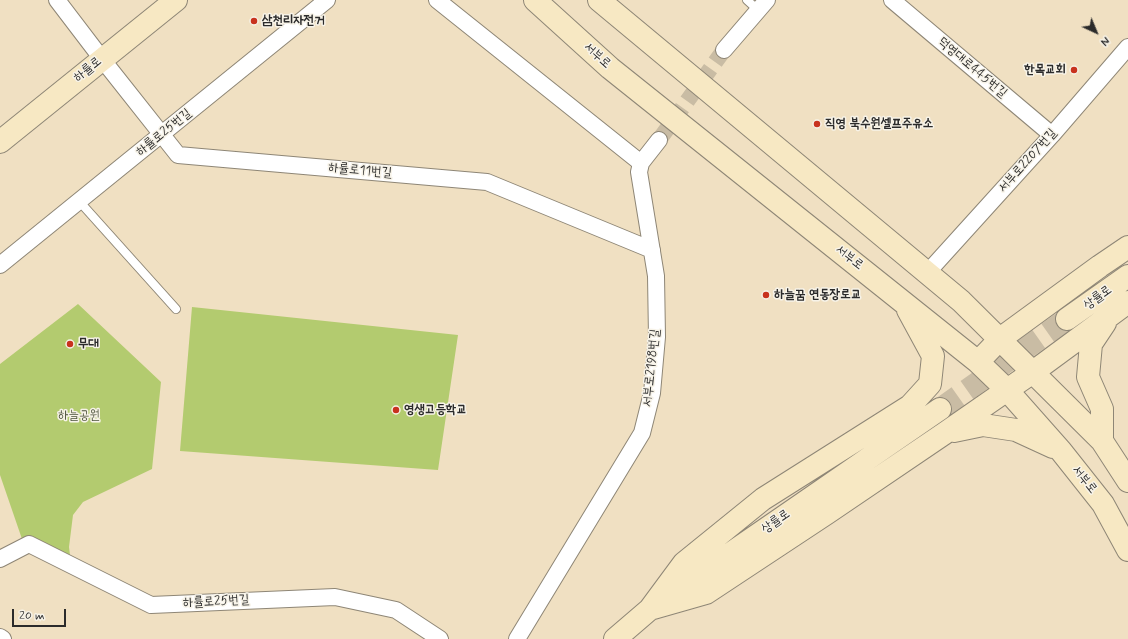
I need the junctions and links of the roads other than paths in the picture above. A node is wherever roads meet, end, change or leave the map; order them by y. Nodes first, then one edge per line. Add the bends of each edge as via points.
1 (57, 0) edge
2 (176, 0) edge
3 (327, 0) edge
4 (437, 0) edge
5 (535, 0) edge
6 (599, 0) edge
7 (892, 0) edge
8 (757, 3) edge
9 (1128, 47) edge
10 (724, 50) tunnel mouth
11 (102, 59) junction
12 (161, 135) junction
13 (1052, 135) junction
14 (658, 140) tunnel mouth
15 (0, 142) edge
16 (641, 163) junction
17 (79, 201) junction
18 (1128, 247) edge
19 (652, 250) junction
20 (0, 265) edge
21 (927, 273) junction
22 (1128, 276) edge
23 (904, 302) junction
24 (176, 308) dead end
25 (1119, 309) edge
26 (1067, 320) tunnel mouth
27 (1000, 339) junction
28 (978, 362) junction
29 (1033, 372) junction
30 (1007, 390) junction
31 (940, 409) tunnel mouth
32 (945, 433) junction
33 (1102, 441) junction
34 (1061, 451) junction
35 (1128, 481) edge
36 (1128, 550) edge
37 (0, 559) edge
38 (650, 609) junction
39 (440, 639) edge
40 (517, 639) edge
41 (615, 639) edge

1 - 11 street, 하률로11번길
2 - 11 main road, 하률로
3 - 12 street, 하률로25번길
4 - 16 street
5 - 23 main road, 서부로 via 610,68
6 - 21 main road
7 - 13 street, 덕영대로445번길
8 - 10 street
9 - 13 street, 서부로2207번길
11 - 12 street, 하률로11번길
11 - 15 main road, 하률로
12 - 17 street, 하률로25번길
12 - 19 street, 하률로11번길 via 178,155 487,182
13 - 21 street, 서부로2207번길
14 - 16 street
16 - 19 street, 서부로2198번길 via 639,172
17 - 20 street, 하률로25번길
17 - 24 lane
18 - 27 main road
19 - 40 street, 서부로2198번길 via 656,276 657,337 652,393 642,433
21 - 27 main road via 961,301
22 - 26 main road, 상률로
23 - 28 main road, 서부로
23 - 38 main road via 933,356 930,384 910,406 763,498 684,563
25 - 29 main road
25 - 33 main road via 1091,344 1088,377 1102,409
27 - 28 main road
27 - 29 main road
28 - 30 main road, 서부로
29 - 30 main road
29 - 33 main road
30 - 32 main road
30 - 34 main road, 서부로
31 - 38 main road, 상률로
32 - 34 main road via 983,425 1016,430
32 - 38 main road via 706,593
33 - 35 main road
34 - 36 main road, 서부로 via 1104,504
37 - 39 street, 하률로25번길 via 29,544 151,605 335,597 396,610
38 - 41 main road, 상률로

